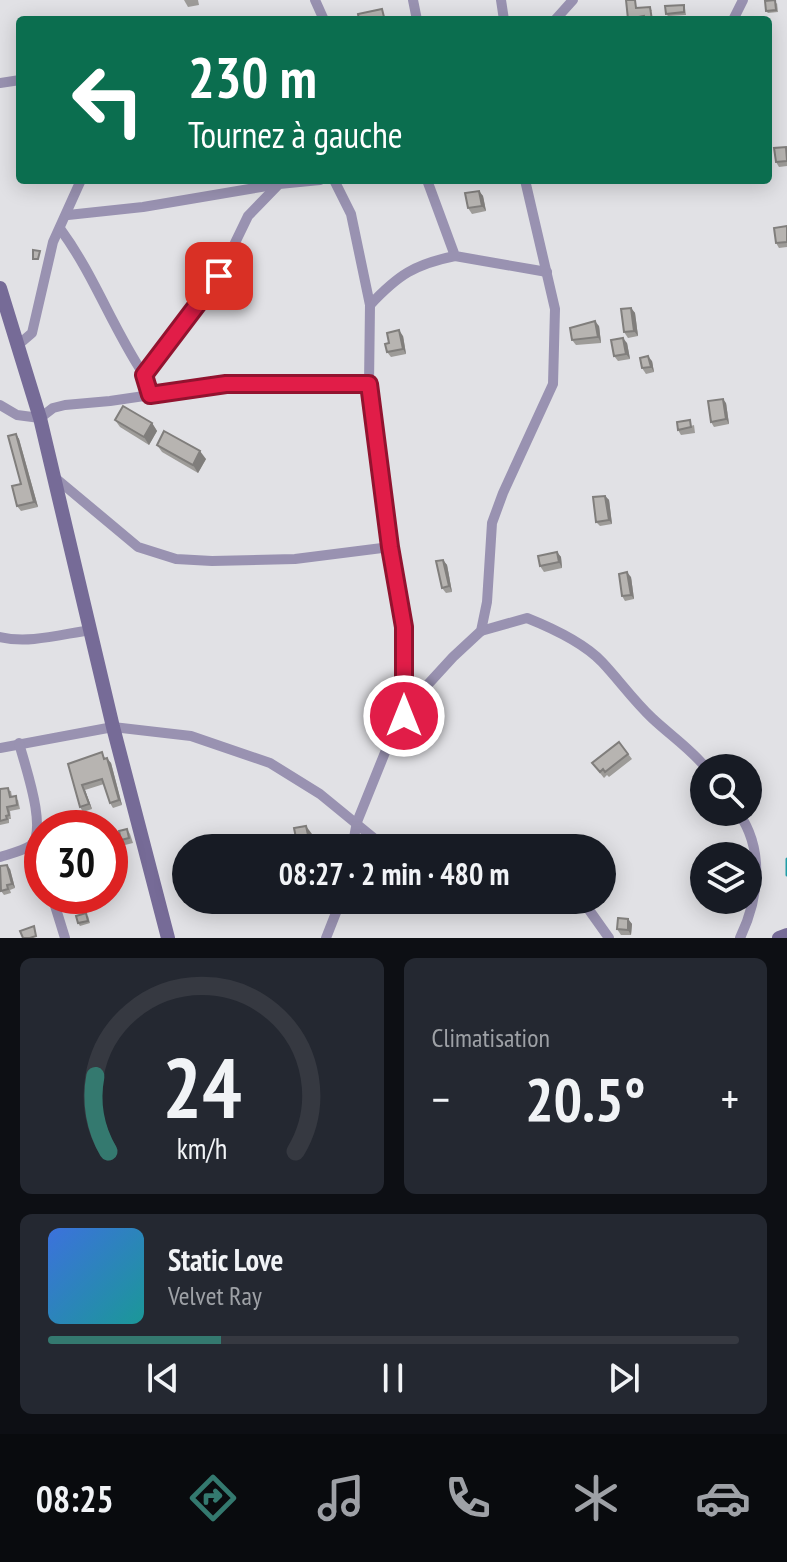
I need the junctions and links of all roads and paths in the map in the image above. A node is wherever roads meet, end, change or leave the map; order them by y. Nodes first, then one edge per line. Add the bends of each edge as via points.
1 (573, 0) edge
2 (559, 16) edge
3 (80, 184) edge
4 (279, 184) joint
5 (336, 184) edge
6 (428, 184) edge
7 (526, 184) edge
8 (68, 215) junction
9 (61, 230) junction
10 (455, 256) junction
11 (547, 272) junction
12 (0, 288) edge
13 (370, 305) junction
14 (18, 345) junction
15 (144, 375) junction
16 (369, 384) junction
17 (150, 395) junction
18 (0, 405) edge
19 (40, 418) junction
20 (53, 476) junction
21 (390, 547) junction
22 (91, 630) junction
23 (481, 631) junction
24 (0, 637) edge
25 (404, 716) junction
26 (113, 727) junction
27 (19, 743) junction
28 (0, 748) edge
29 (695, 754) edge
30 (35, 810) edge
31 (357, 822) junction
32 (746, 826) edge
33 (355, 834) edge
34 (370, 834) edge
35 (24, 848) edge
36 (0, 857) edge
37 (58, 914) edge
38 (335, 914) edge
39 (592, 914) edge
40 (787, 935) edge
41 (65, 938) edge
42 (168, 938) edge
43 (326, 938) edge
44 (609, 938) edge
45 (740, 938) edge
46 (779, 938) edge

1 - 2 street
3 - 8 street
4 - 8 street
4 - 15 street via 248,216 219,276
5 - 13 street via 351,214
6 - 10 street
7 - 11 street
8 - 9 street
9 - 14 street via 53,242 32,333
9 - 15 street
10 - 11 street
10 - 13 street via 407,272
11 - 23 street via 555,309 553,384 492,523
12 - 14 street
13 - 16 street
14 - 19 street
15 - 17 street
16 - 17 street via 226,384
16 - 21 street
17 - 19 street via 65,405
18 - 19 street via 17,415
19 - 20 street
20 - 21 street via 138,547 176,559 295,559
20 - 22 street
21 - 25 street via 404,627
22 - 24 street
22 - 26 street
23 - 25 street
23 - 29 street via 527,618 590,652
25 - 31 street
26 - 27 street
26 - 31 street via 191,736 270,763
26 - 42 street
27 - 28 street
27 - 30 street
31 - 33 street
31 - 34 street
32 - 45 street via 758,874
35 - 36 street
37 - 41 street
38 - 43 street
39 - 44 street
40 - 46 street

